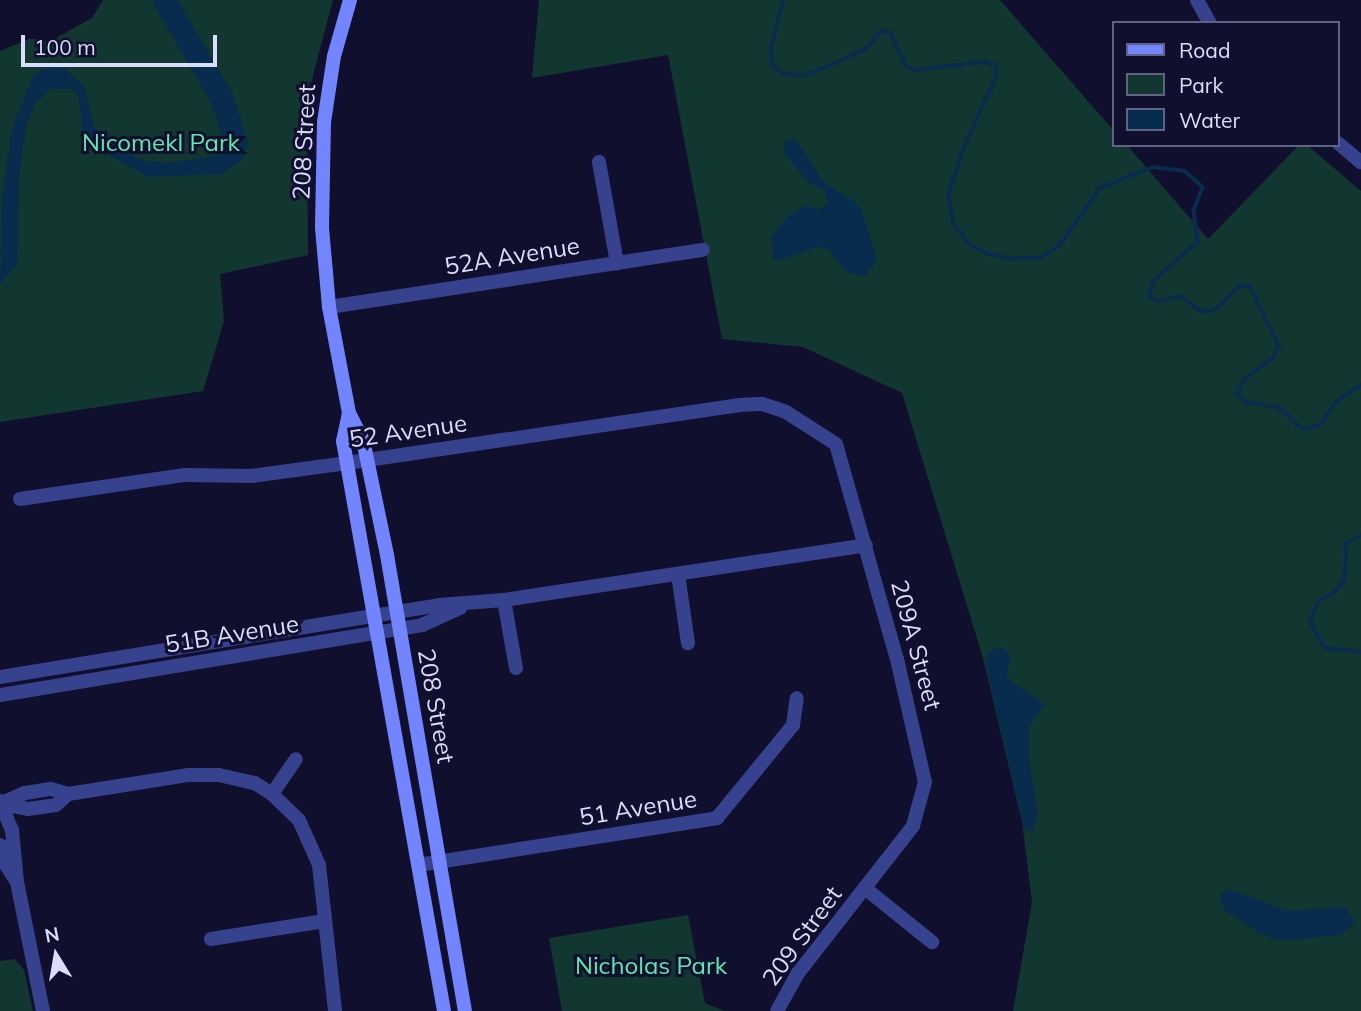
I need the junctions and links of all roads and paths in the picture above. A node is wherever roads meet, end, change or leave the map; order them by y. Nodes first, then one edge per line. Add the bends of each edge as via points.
1 (350, 0) edge
2 (1197, 0) edge
3 (1209, 21) edge
4 (1340, 145) edge
5 (599, 162) dead end
6 (1361, 162) edge
7 (703, 250) dead end
8 (617, 263) junction
9 (329, 307) junction
10 (349, 413) junction
11 (800, 418) joint
12 (367, 460) junction
13 (347, 463) junction
14 (20, 499) dead end
15 (866, 545) junction
16 (678, 574) junction
17 (504, 600) junction
18 (468, 605) junction
19 (397, 612) junction
20 (375, 617) junction
21 (400, 629) junction
22 (378, 633) junction
23 (688, 643) dead end
24 (516, 668) dead end
25 (0, 677) edge
26 (0, 695) edge
27 (797, 698) dead end
28 (296, 759) dead end
29 (272, 794) junction
30 (0, 805) edge
31 (0, 845) edge
32 (439, 862) junction
33 (418, 865) junction
34 (17, 882) junction
35 (866, 889) junction
36 (325, 921) junction
37 (211, 939) dead end
38 (932, 942) dead end
39 (43, 1011) edge
40 (335, 1011) edge
41 (444, 1011) edge
42 (465, 1011) edge
43 (777, 1011) edge

1 - 9 main road, 208 Street via 334,56 324,122 323,228
2 - 3 street
4 - 6 street
5 - 8 street
7 - 8 street, 52A Avenue
8 - 9 street, 52A Avenue
9 - 10 main road, 208 Street
10 - 12 main road, 208 Street
10 - 13 main road, 208 Street via 343,442
11 - 12 street, 52 Avenue via 762,404 740,405
11 - 15 street, 209A Street via 836,444
12 - 13 street, 52 Avenue
12 - 19 main road, 208 Street
13 - 14 street, 52 Avenue via 250,476 185,475
13 - 20 main road, 208 Street
15 - 16 street, 51B Avenue
15 - 35 street, 209A Street via 925,782 913,826
16 - 17 street, 51B Avenue
16 - 23 street
17 - 18 street, 51B Avenue
17 - 24 street
18 - 19 street, 51B Avenue
18 - 21 street, 51B Avenue
19 - 20 street, 51B Avenue
19 - 21 main road, 208 Street
20 - 22 main road, 208 Street
20 - 25 street, 51B Avenue
21 - 22 street, 51B Avenue
21 - 32 main road, 208 Street
22 - 26 street, 51B Avenue
22 - 33 main road, 208 Street
27 - 32 street, 51 Avenue via 793,725 717,818
28 - 29 street
29 - 30 street via 255,783 219,775 188,775 68,794 38,791
29 - 36 street via 299,820 319,864
30 - 34 street via 12,830
31 - 34 street
32 - 33 street, 51 Avenue
32 - 42 main road, 208 Street
33 - 41 main road, 208 Street
34 - 39 street
35 - 38 street
35 - 43 street, 209 Street via 798,973
36 - 37 street
36 - 40 street

